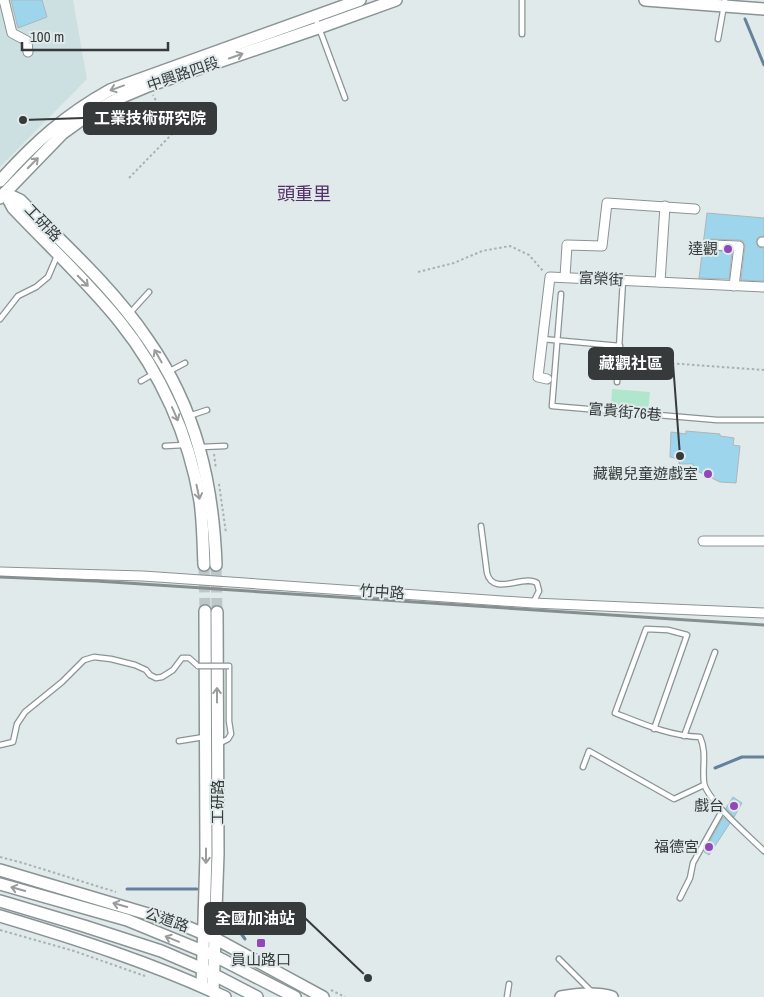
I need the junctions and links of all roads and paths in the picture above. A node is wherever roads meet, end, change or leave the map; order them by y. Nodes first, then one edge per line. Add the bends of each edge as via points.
1 (4, 0) edge
2 (360, 0) edge
3 (396, 0) edge
4 (522, 0) edge
5 (644, 0) edge
6 (383, 2) edge
7 (725, 3) edge
8 (764, 9) edge
9 (316, 23) junction
10 (522, 34) dead end
11 (718, 39) dead end
12 (28, 52) dead end
13 (148, 86) junction
14 (345, 98) dead end
15 (129, 178) dead end
16 (0, 181) edge
17 (2, 194) edge
18 (666, 206) junction
19 (695, 209) dead end
20 (711, 244) dead end
21 (57, 255) junction
22 (418, 272) dead end
23 (550, 277) junction
24 (565, 278) junction
25 (624, 280) junction
26 (660, 282) junction
27 (734, 286) junction
28 (764, 287) edge
29 (149, 292) dead end
30 (561, 294) dead end
31 (129, 314) junction
32 (0, 319) edge
33 (542, 339) junction
34 (557, 340) junction
35 (620, 346) junction
36 (185, 363) dead end
37 (667, 363) dead end
38 (764, 370) edge
39 (167, 372) junction
40 (154, 373) junction
41 (550, 380) junction
42 (141, 381) dead end
43 (617, 382) dead end
44 (207, 410) dead end
45 (189, 416) junction
46 (764, 420) edge
47 (186, 445) junction
48 (164, 446) dead end
49 (225, 446) dead end
50 (200, 448) junction
51 (481, 526) dead end
52 (703, 540) dead end
53 (764, 541) edge
54 (204, 565) tunnel mouth
55 (216, 565) tunnel mouth
56 (0, 572) edge
57 (533, 603) junction
58 (204, 611) tunnel mouth
59 (217, 612) tunnel mouth
60 (764, 613) edge
61 (715, 652) dead end
62 (654, 729) junction
63 (684, 736) junction
64 (206, 737) junction
65 (179, 741) dead end
66 (217, 744) junction
67 (0, 745) edge
68 (583, 767) dead end
69 (704, 785) junction
70 (722, 811) junction
71 (764, 850) edge
72 (0, 870) edge
73 (0, 884) edge
74 (680, 898) dead end
75 (0, 901) edge
76 (0, 916) edge
77 (65, 920) junction
78 (0, 930) edge
79 (60, 934) junction
80 (204, 934) junction
81 (216, 939) junction
82 (204, 952) junction
83 (215, 956) junction
84 (559, 959) dead end
85 (203, 970) junction
86 (214, 975) junction
87 (153, 979) dead end
88 (509, 984) dead end
89 (202, 986) junction
90 (214, 992) junction
91 (595, 994) junction
92 (577, 996) edge
93 (225, 997) edge
94 (256, 997) edge
95 (296, 997) edge
96 (323, 997) edge
97 (507, 997) edge
98 (561, 997) edge
99 (612, 997) edge

1 - 12 street via 12,33 27,41
2 - 9 street, 中興路四段
3 - 6 street, 中興路四段
4 - 10 lane
5 - 7 street
6 - 9 street, 中興路四段
7 - 8 street
7 - 11 lane
13 -> 9 street, 中興路四段
9 - 14 lane
9 -> 16 street, 中興路四段 via 110,90 55,126
13 - 15 path via 174,133
17 -> 13 street, 中興路四段 via 88,114
17 - 21 street, 工研路
17 - 31 street, 工研路 via 20,200
18 - 19 street
18 - 24 street via 607,202 602,246 567,245
18 - 26 street
20 - 27 street via 739,246
21 - 32 lane via 48,277 36,288 18,296
21 -> 40 street, 工研路 via 120,322
22 - 23 path via 454,263 482,251 510,246 528,255
23 - 24 street, 富榮街
23 - 33 street
24 - 25 street, 富榮街
25 - 26 street, 富榮街
25 - 35 lane
26 - 27 street, 富榮街
27 - 28 street, 富榮街
29 - 31 lane
30 - 34 lane, 富貴街76巷
39 -> 31 street, 工研路
33 - 34 lane
33 - 41 street via 538,378
34 - 35 lane
34 - 41 lane, 富貴街76巷
35 - 43 lane
36 - 39 lane
37 - 38 path
39 - 45 street, 工研路
40 - 42 lane
40 -> 47 street, 工研路
41 - 46 lane, 富貴街76巷 via 552,406 717,420
44 - 45 lane
45 - 50 street, 工研路
47 - 48 lane
47 -> 54 street, 工研路 via 200,502
49 - 50 lane
50 - 55 street, 工研路 via 211,500
51 - 57 lane via 489,579 505,584 534,580 539,591
52 - 53 street
56 - 57 street, 竹中路 via 142,576
57 - 60 street, 竹中路
58 - 64 street, 工研路
66 -> 59 street, 工研路
61 - 63 lane
62 - 62 lane via 615,713 646,629 687,635
62 - 63 lane
63 - 69 lane via 700,737 704,746
64 - 65 lane
64 -> 80 street, 工研路
66 - 67 lane, bridge via 231,734 229,666 198,666 189,658 182,658 173,670 156,678 146,670 94,657 84,660 25,712 17,724 13,742
66 - 81 street, 工研路
68 - 69 lane via 588,751 674,799
69 - 70 lane
70 - 71 lane
70 - 74 lane via 693,863
80 -> 72 street, 公道路 via 132,908
82 -> 73 street, 公道路 via 127,920
75 - 77 street
76 - 79 street
77 - 79 street
77 - 85 street via 161,951
78 - 87 path via 74,951
79 - 89 street
80 - 81 street, 公道路
80 - 82 street, 工研路
81 - 83 street, 工研路
81 - 96 street, 公道路
82 - 83 street, 公道路
82 - 85 street, 工研路
83 - 86 street, 工研路
83 - 95 street, 公道路
84 - 91 lane
85 - 86 street
85 - 89 street, 工研路
86 - 90 street, 工研路
86 - 94 street
88 - 97 lane
89 - 90 street
90 - 93 street
91 - 92 street
91 - 99 street
92 - 98 street

